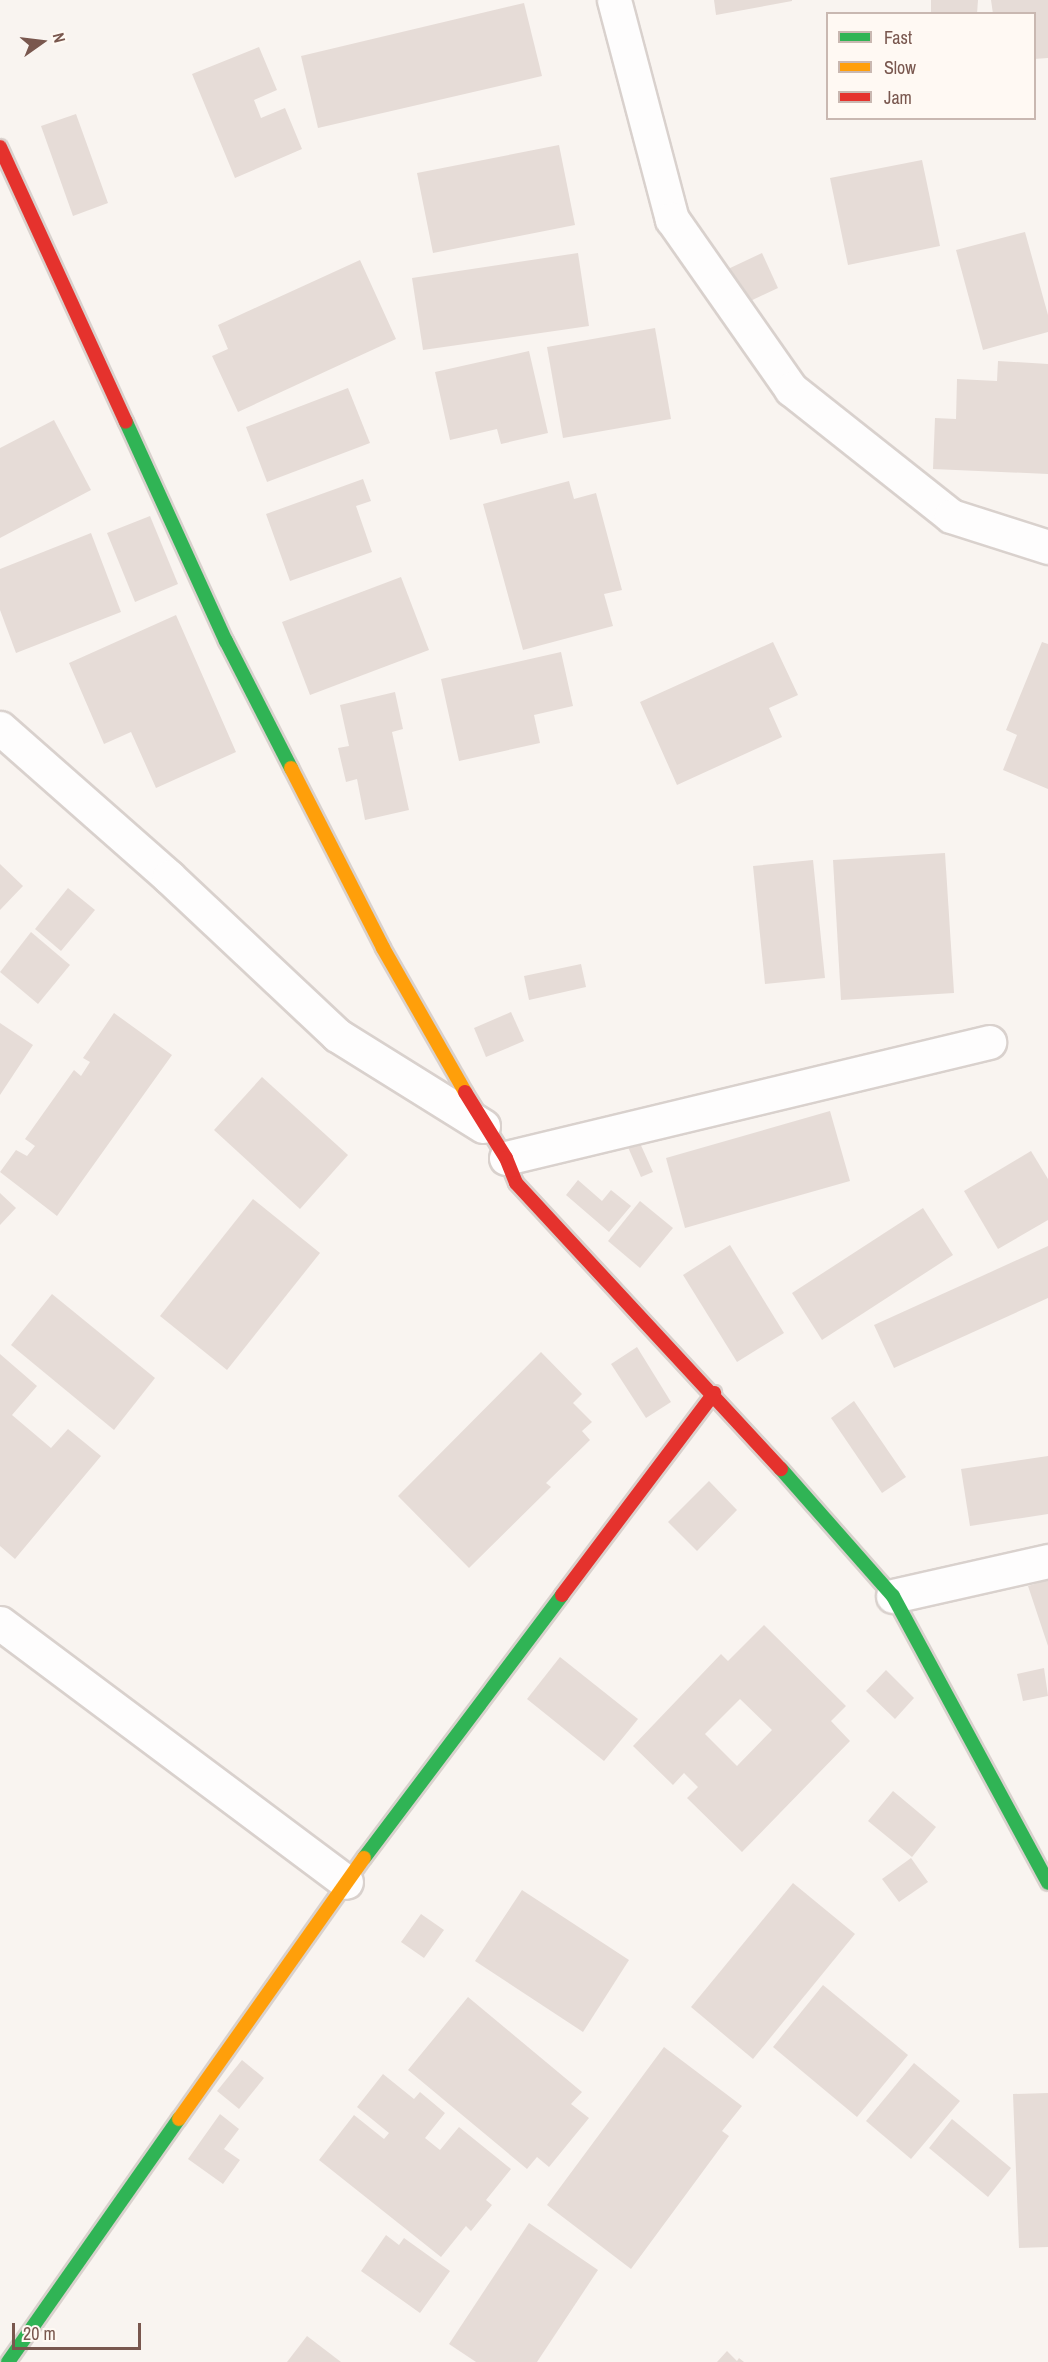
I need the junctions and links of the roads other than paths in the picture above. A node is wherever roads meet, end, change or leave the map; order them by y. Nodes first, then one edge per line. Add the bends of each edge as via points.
1 (614, 0) edge
2 (0, 147) edge
3 (1048, 547) edge
4 (0, 728) edge
5 (989, 1042) dead end
6 (483, 1125) junction
7 (506, 1158) junction
8 (714, 1393) junction
9 (1048, 1561) edge
10 (893, 1596) junction
11 (0, 1623) edge
12 (346, 1882) junction
13 (1048, 1883) edge
14 (8, 2362) edge

1 - 3 street via 672,219 791,389 951,516
2 - 6 street via 226,641 383,948
4 - 6 street via 170,877 337,1035
5 - 7 street
6 - 7 street
7 - 8 street via 516,1183
8 - 10 street
8 - 12 street
9 - 10 street
10 - 13 street
11 - 12 street
12 - 14 street

